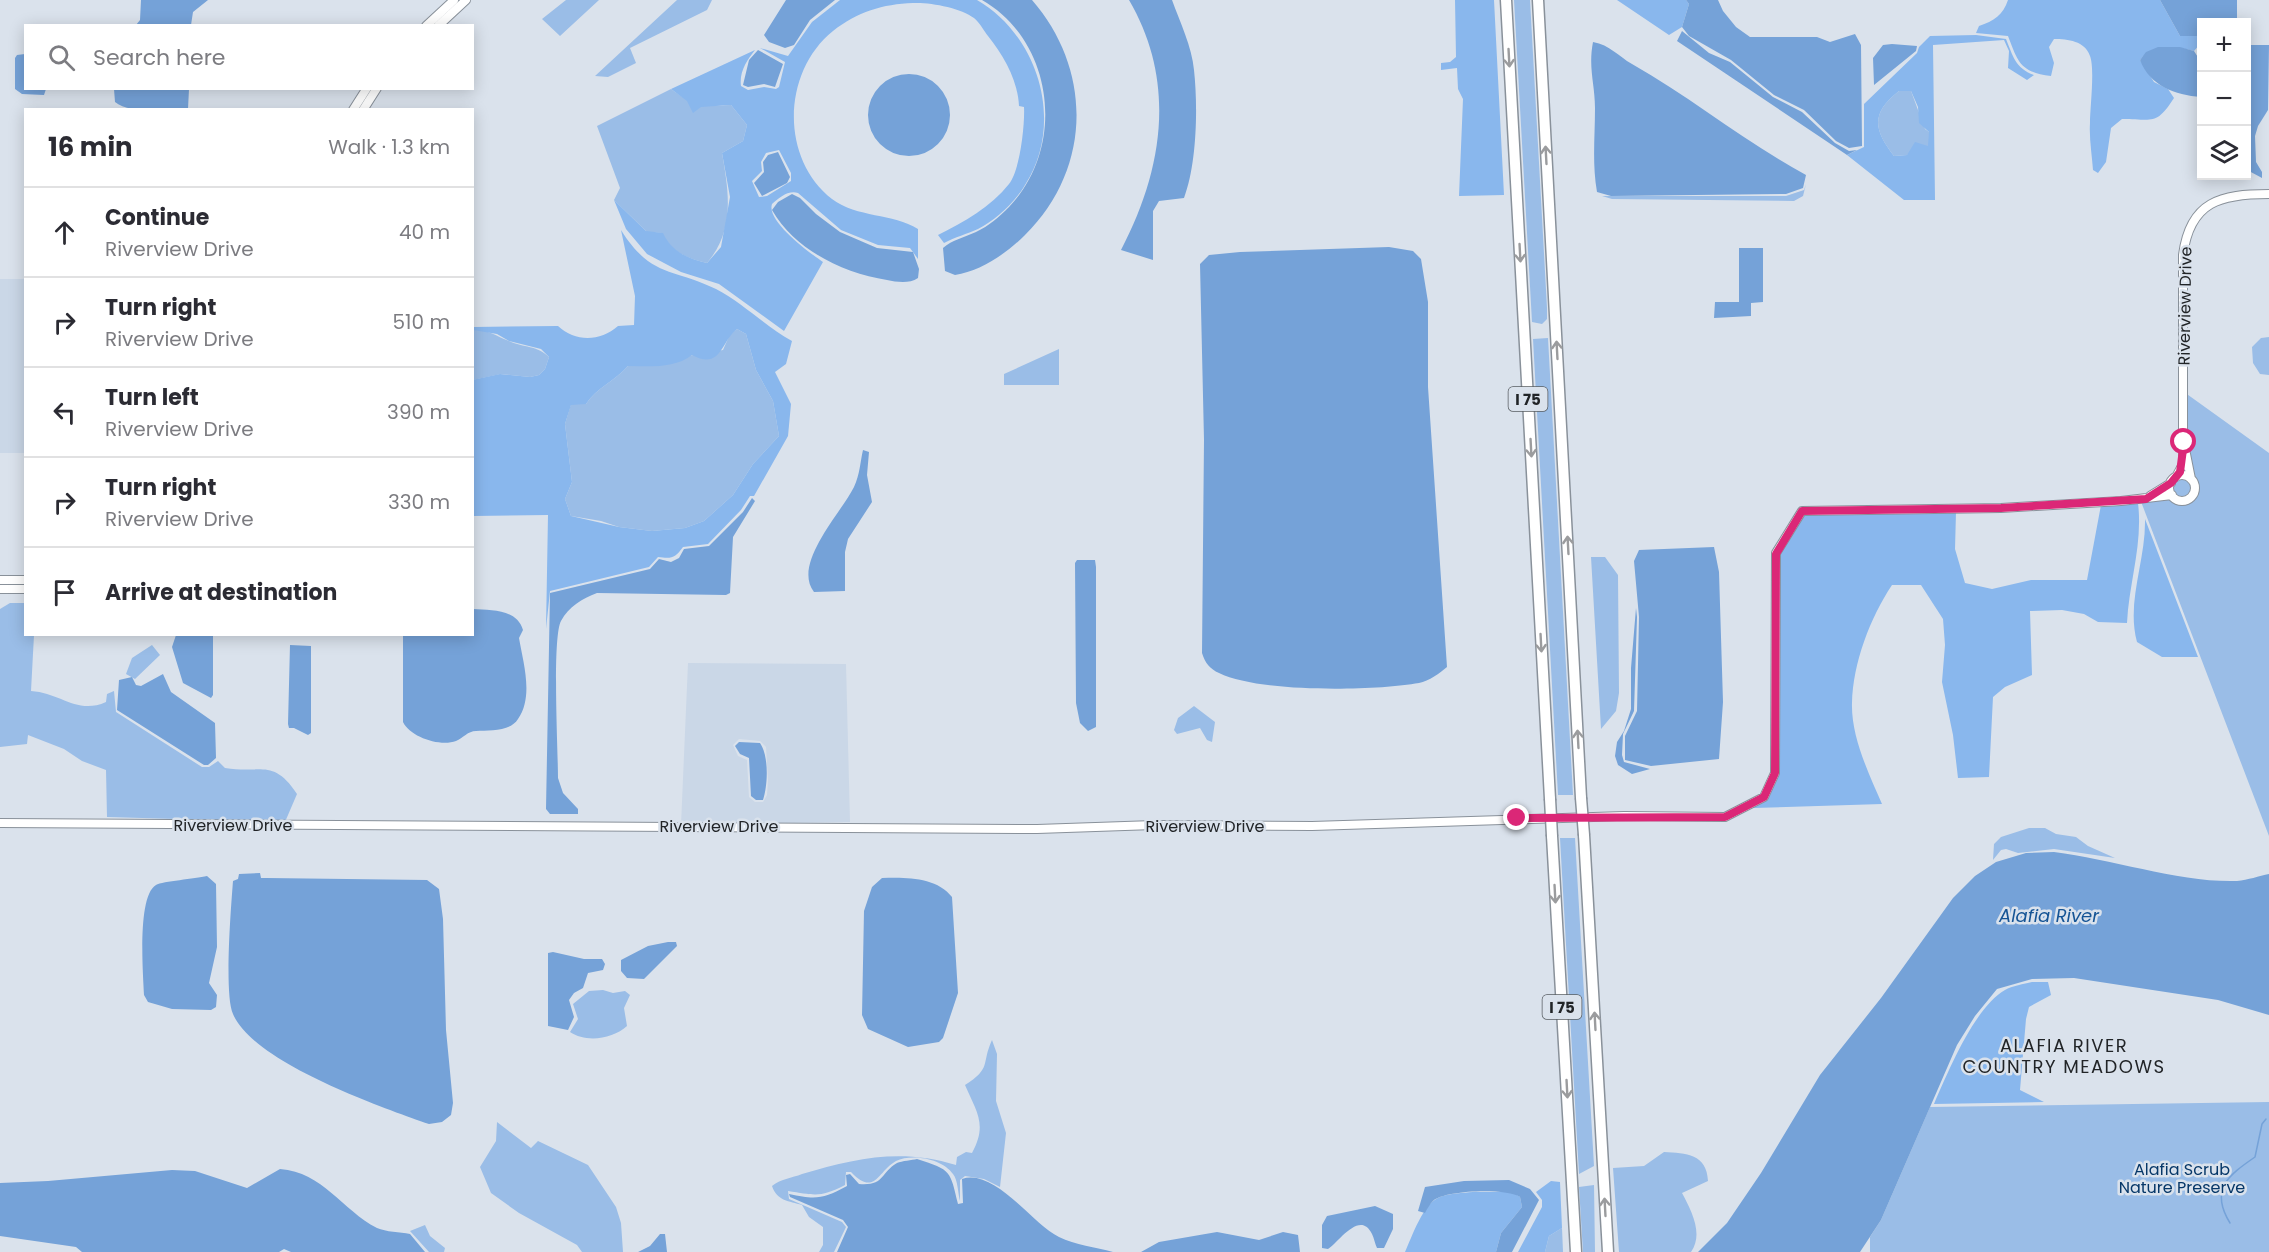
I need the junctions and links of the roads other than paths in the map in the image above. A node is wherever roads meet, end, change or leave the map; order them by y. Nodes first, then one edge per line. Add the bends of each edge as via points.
1 (454, 0) edge
2 (466, 0) edge
3 (1506, 0) edge
4 (1538, 0) edge
5 (428, 24) edge
6 (440, 24) edge
7 (366, 90) edge
8 (376, 90) edge
9 (354, 108) edge
10 (364, 108) edge
11 (2269, 194) edge
12 (2184, 442) junction
13 (2192, 479) junction
14 (2173, 480) junction
15 (2172, 495) junction
16 (2146, 499) junction
17 (0, 580) edge
18 (24, 580) edge
19 (0, 589) edge
20 (24, 589) edge
21 (0, 823) edge
22 (1576, 1252) edge
23 (1608, 1252) edge

1 - 5 street
2 - 6 street
3 -> 22 highway, I 75, bridge
23 -> 4 highway, I 75, bridge
7 - 9 street
8 - 10 street
11 - 12 street, Riverview Drive via 2223,197 2199,213 2189,226 2183,255
12 - 13 street, Riverview Drive
12 - 14 street, Riverview Drive via 2183,464
13 - 14 street via 2184,476
13 - 15 street, Riverview Drive via 2195,490 2188,499 2177,500
14 - 15 street, Riverview Drive
14 - 16 street, Riverview Drive
15 - 16 street, Riverview Drive
16 - 21 street, Riverview Drive via 2001,508 1802,511 1776,554 1775,773 1764,797 1725,817 1037,829
17 - 18 street
19 - 20 street

